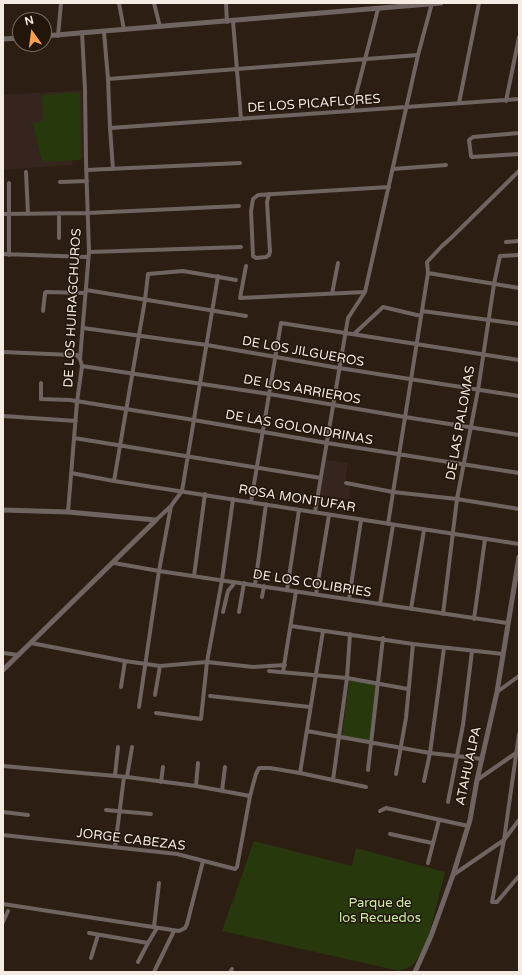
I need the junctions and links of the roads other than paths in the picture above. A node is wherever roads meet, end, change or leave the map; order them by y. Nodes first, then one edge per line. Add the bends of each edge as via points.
1 (62, 3) edge
2 (120, 3) edge
3 (154, 3) edge
4 (226, 3) edge
5 (432, 3) edge
6 (441, 3) edge
7 (479, 3) edge
8 (378, 9) junction
9 (234, 21) junction
10 (227, 22) junction
11 (160, 27) junction
12 (124, 30) junction
13 (82, 32) junction
14 (104, 32) junction
15 (52, 36) edge
16 (58, 36) junction
17 (519, 37) edge
18 (418, 55) junction
19 (365, 60) junction
20 (237, 69) junction
21 (108, 79) junction
22 (506, 100) junction
23 (519, 100) edge
24 (459, 103) junction
25 (407, 107) junction
26 (352, 110) junction
27 (241, 119) junction
28 (110, 128) junction
29 (519, 133) edge
30 (519, 154) edge
31 (240, 163) dead end
32 (446, 165) dead end
33 (113, 169) junction
34 (393, 169) junction
35 (86, 170) junction
36 (519, 171) edge
37 (26, 172) dead end
38 (87, 181) junction
39 (60, 182) dead end
40 (9, 183) dead end
41 (389, 188) junction
42 (269, 194) junction
43 (239, 206) dead end
44 (59, 213) junction
45 (88, 213) junction
46 (3, 214) edge
47 (8, 214) junction
48 (28, 214) junction
49 (59, 238) dead end
50 (519, 241) edge
51 (506, 242) dead end
52 (241, 247) dead end
53 (89, 252) junction
54 (3, 254) edge
55 (9, 255) junction
56 (519, 255) edge
57 (88, 257) junction
58 (338, 263) dead end
59 (246, 266) dead end
60 (428, 274) junction
61 (218, 276) junction
62 (236, 280) dead end
63 (494, 284) junction
64 (519, 288) edge
65 (85, 292) junction
66 (365, 292) junction
67 (332, 294) junction
68 (145, 300) junction
69 (43, 311) dead end
70 (212, 311) junction
71 (422, 313) junction
72 (246, 316) dead end
73 (489, 320) junction
74 (519, 324) edge
75 (82, 328) junction
76 (345, 333) junction
77 (354, 334) junction
78 (139, 336) junction
79 (207, 345) junction
80 (417, 345) junction
81 (3, 352) edge
82 (484, 355) junction
83 (275, 357) junction
84 (80, 358) junction
85 (519, 360) edge
86 (82, 366) junction
87 (339, 368) junction
88 (132, 373) junction
89 (411, 379) junction
90 (42, 383) dead end
91 (201, 383) junction
92 (478, 390) junction
93 (269, 394) junction
94 (519, 396) edge
95 (76, 402) junction
96 (333, 405) junction
97 (126, 409) junction
98 (3, 416) edge
99 (405, 417) junction
100 (194, 420) junction
101 (76, 421) junction
102 (471, 428) junction
103 (262, 432) junction
104 (519, 435) edge
105 (74, 438) junction
106 (327, 443) junction
107 (120, 445) junction
108 (399, 454) junction
109 (188, 456) junction
110 (464, 464) junction
111 (256, 468) junction
112 (71, 472) junction
113 (519, 473) edge
114 (321, 478) junction
115 (114, 481) junction
116 (346, 483) dead end
117 (182, 491) junction
118 (393, 492) junction
119 (206, 494) junction
120 (233, 499) junction
121 (457, 499) junction
122 (251, 502) junction
123 (266, 504) junction
124 (171, 506) junction
125 (519, 509) edge
126 (3, 510) edge
127 (299, 510) junction
128 (68, 512) junction
129 (315, 512) junction
130 (329, 515) junction
131 (156, 520) junction
132 (361, 520) junction
133 (390, 525) junction
134 (424, 530) junction
135 (452, 534) junction
136 (485, 539) junction
137 (519, 544) edge
138 (519, 557) edge
139 (114, 563) junction
140 (159, 571) junction
141 (194, 576) junction
142 (222, 580) junction
143 (233, 582) junction
144 (244, 584) junction
145 (255, 585) junction
146 (264, 586) junction
147 (287, 590) junction
148 (296, 591) junction
149 (316, 594) junction
150 (262, 597) dead end
151 (349, 599) junction
152 (380, 604) junction
153 (412, 609) junction
154 (223, 612) dead end
155 (239, 612) dead end
156 (443, 614) junction
157 (474, 619) junction
158 (507, 624) junction
159 (291, 626) junction
160 (323, 631) junction
161 (350, 634) junction
162 (383, 638) junction
163 (32, 643) junction
164 (413, 644) junction
165 (444, 648) junction
166 (472, 651) junction
167 (3, 653) edge
168 (503, 654) junction
169 (19, 655) junction
170 (125, 661) junction
171 (207, 662) junction
172 (144, 664) junction
173 (285, 665) junction
174 (160, 666) junction
175 (3, 670) edge
176 (269, 671) dead end
177 (283, 672) junction
178 (315, 675) junction
179 (519, 676) edge
180 (347, 678) junction
181 (378, 684) junction
182 (121, 687) dead end
183 (408, 689) junction
184 (497, 692) junction
185 (155, 695) dead end
186 (210, 696) dead end
187 (139, 707) dead end
188 (310, 707) junction
189 (156, 713) dead end
190 (307, 731) junction
191 (519, 734) edge
192 (338, 737) junction
193 (372, 742) junction
194 (118, 747) dead end
195 (132, 747) dead end
196 (400, 747) junction
197 (519, 748) edge
198 (430, 752) junction
199 (516, 754) junction
200 (457, 756) junction
201 (482, 758) junction
202 (198, 763) dead end
203 (3, 766) edge
204 (163, 767) dead end
205 (225, 767) dead end
206 (368, 770) dead end
207 (300, 773) junction
208 (396, 774) dead end
209 (115, 776) junction
210 (125, 777) junction
211 (333, 780) junction
212 (477, 780) junction
213 (424, 781) dead end
214 (161, 782) junction
215 (196, 786) junction
216 (366, 787) dead end
217 (222, 791) junction
218 (250, 796) junction
219 (448, 802) dead end
220 (106, 810) dead end
221 (120, 811) junction
222 (380, 811) dead end
223 (3, 812) edge
224 (151, 814) dead end
225 (28, 815) dead end
226 (439, 820) junction
227 (519, 820) edge
228 (468, 826) junction
229 (390, 834) dead end
230 (3, 835) edge
231 (504, 840) junction
232 (432, 843) junction
233 (115, 847) junction
234 (203, 861) junction
235 (428, 863) dead end
236 (453, 875) junction
237 (519, 876) edge
238 (159, 883) dead end
239 (3, 904) edge
240 (8, 911) dead end
241 (3, 922) edge
242 (156, 928) junction
243 (174, 931) junction
244 (89, 933) dead end
245 (98, 935) junction
246 (148, 943) junction
247 (91, 958) dead end
248 (138, 962) dead end
249 (154, 972) edge
250 (415, 972) edge

1 - 16 street
2 - 12 street
3 - 11 street
4 - 10 street
5 - 6 street
5 - 8 street
5 - 18 street
7 - 24 street
8 - 9 street
8 - 19 street
9 - 10 street
9 - 20 street
10 - 11 street
11 - 12 street
12 - 14 street
13 - 14 street
13 - 16 street
13 - 35 street, DE LOS HUIRAGCHUROS
14 - 21 street
15 - 16 street
17 - 22 street
18 - 19 street
18 - 25 street
19 - 20 street
19 - 26 street
20 - 21 street
20 - 27 street
21 - 28 street
22 - 23 street, DE LOS PICAFLORES
22 - 24 street, DE LOS PICAFLORES
24 - 25 street, DE LOS PICAFLORES
25 - 26 street, DE LOS PICAFLORES
25 - 34 street
26 - 27 street, DE LOS PICAFLORES
27 - 28 street, DE LOS PICAFLORES
28 - 33 street
29 - 30 street via 473,137 469,140 472,157
31 - 33 street
32 - 34 street
33 - 35 street
34 - 41 street
35 - 38 street, DE LOS HUIRAGCHUROS
36 - 60 street via 429,259
37 - 48 street
38 - 39 street
38 - 45 street, DE LOS HUIRAGCHUROS
40 - 47 street
41 - 42 street
41 - 66 street
42 - 42 street via 258,194 253,199 253,256 257,259 266,257 270,252
43 - 45 street
44 - 45 street
44 - 48 street
44 - 49 street
45 - 53 street, DE LOS HUIRAGCHUROS
46 - 47 street
47 - 48 street
47 - 55 street
50 - 51 street
52 - 53 street
53 - 57 street, DE LOS HUIRAGCHUROS
54 - 55 street
55 - 57 street
56 - 63 street, DE LAS PALOMAS via 500,256
57 - 65 street, DE LOS HUIRAGCHUROS
58 - 67 street
59 - 67 street via 240,298
60 - 63 street
60 - 71 street
61 - 62 street
61 - 68 street via 183,271 148,274
61 - 70 street
63 - 64 street
63 - 73 street, DE LAS PALOMAS
65 - 68 street
65 - 69 street via 46,292
65 - 75 street, DE LOS HUIRAGCHUROS
66 - 67 street
66 - 76 street via 348,318
68 - 70 street
68 - 78 street
70 - 72 street
70 - 79 street
71 - 73 street
71 - 77 street via 383,307
71 - 80 street
73 - 74 street
73 - 82 street, DE LAS PALOMAS
75 - 78 street, DE LOS JILGUEROS
75 - 84 street, DE LOS HUIRAGCHUROS
76 - 77 street
76 - 83 street via 281,323
76 - 87 street
77 - 80 street
78 - 79 street, DE LOS JILGUEROS
78 - 88 street
79 - 83 street, DE LOS JILGUEROS
79 - 91 street
80 - 82 street
80 - 89 street
81 - 84 street via 77,355
82 - 85 street
82 - 92 street, DE LAS PALOMAS
83 - 87 street, DE LOS JILGUEROS
83 - 93 street
84 - 86 street, DE LOS HUIRAGCHUROS
86 - 88 street, DE LOS ARRIEROS
86 - 95 street, DE LOS HUIRAGCHUROS
87 - 89 street, DE LOS JILGUEROS
87 - 96 street
88 - 91 street, DE LOS ARRIEROS
88 - 97 street
89 - 92 street, DE LOS JILGUEROS
89 - 99 street
90 - 95 street, DE LAS GOLONDRINAS via 41,399
91 - 93 street, DE LOS ARRIEROS
91 - 100 street
92 - 94 street, DE LOS JILGUEROS
92 - 102 street, DE LAS PALOMAS
93 - 96 street, DE LOS ARRIEROS
93 - 103 street
95 - 97 street, DE LAS GOLONDRINAS
95 - 101 street, DE LOS HUIRAGCHUROS
96 - 99 street, DE LOS ARRIEROS
96 - 106 street
97 - 100 street, DE LAS GOLONDRINAS
97 - 107 street
98 - 101 street
99 - 102 street, DE LOS ARRIEROS
99 - 108 street
100 - 103 street, DE LAS GOLONDRINAS
100 - 109 street
101 - 105 street, DE LOS HUIRAGCHUROS
102 - 104 street, DE LOS ARRIEROS
102 - 110 street, DE LAS PALOMAS
103 - 106 street, DE LAS GOLONDRINAS
103 - 111 street
105 - 107 street
105 - 112 street, DE LOS HUIRAGCHUROS
106 - 108 street, DE LAS GOLONDRINAS
106 - 114 street
107 - 109 street
107 - 115 street
108 - 110 street, DE LAS GOLONDRINAS
108 - 118 street
109 - 111 street
109 - 117 street
110 - 113 street, DE LAS GOLONDRINAS
110 - 121 street, DE LAS PALOMAS
111 - 114 street
111 - 122 street
112 - 115 street, ROSA MONTUFAR
112 - 128 street, DE LOS HUIRAGCHUROS
114 - 129 street
115 - 117 street, ROSA MONTUFAR
116 - 118 street
117 - 119 street, ROSA MONTUFAR
117 - 124 street
118 - 121 street
118 - 133 street
119 - 120 street, ROSA MONTUFAR
119 - 141 street
120 - 122 street, ROSA MONTUFAR
120 - 142 street
121 - 125 street
121 - 135 street, DE LAS PALOMAS
122 - 123 street, ROSA MONTUFAR
123 - 127 street, ROSA MONTUFAR
123 - 145 street
124 - 131 street
124 - 140 street
126 - 128 street
127 - 129 street, ROSA MONTUFAR
127 - 147 street
128 - 131 street
129 - 130 street, ROSA MONTUFAR
130 - 132 street, ROSA MONTUFAR
130 - 149 street
131 - 139 street
132 - 133 street, ROSA MONTUFAR
132 - 151 street
133 - 134 street, ROSA MONTUFAR
133 - 152 street
134 - 135 street, ROSA MONTUFAR
134 - 153 street
135 - 136 street, ROSA MONTUFAR
135 - 156 street, DE LAS PALOMAS
136 - 137 street, ROSA MONTUFAR
136 - 157 street
138 - 158 street, ATAHUALPA
139 - 140 street, DE LOS COLIBRIES
139 - 163 street
140 - 141 street, DE LOS COLIBRIES
140 - 172 street
141 - 142 street, DE LOS COLIBRIES
142 - 143 street, DE LOS COLIBRIES
142 - 171 street
143 - 144 street, DE LOS COLIBRIES
143 - 154 street
144 - 145 street, DE LOS COLIBRIES
144 - 155 street
145 - 146 street, DE LOS COLIBRIES
146 - 147 street, DE LOS COLIBRIES
146 - 150 street
147 - 148 street, DE LOS COLIBRIES
148 - 149 street, DE LOS COLIBRIES
148 - 159 street
149 - 151 street, DE LOS COLIBRIES
151 - 152 street, DE LOS COLIBRIES
152 - 153 street, DE LOS COLIBRIES
153 - 156 street, DE LOS COLIBRIES
156 - 157 street, DE LOS COLIBRIES
157 - 158 street, DE LOS COLIBRIES
158 - 168 street, ATAHUALPA
159 - 160 street
159 - 173 street
160 - 161 street
160 - 178 street
161 - 162 street
161 - 180 street
162 - 164 street
162 - 181 street
163 - 169 street
163 - 170 street
164 - 165 street
164 - 183 street
165 - 166 street
165 - 198 street
166 - 168 street
166 - 200 street
167 - 169 street
168 - 184 street, ATAHUALPA
169 - 175 street
170 - 172 street
170 - 182 street
171 - 173 street via 253,667
171 - 174 street
171 - 189 street via 201,719
172 - 174 street
172 - 187 street
173 - 177 street
174 - 185 street
176 - 177 street
177 - 178 street
178 - 180 street
178 - 188 street
179 - 184 street
180 - 181 street
180 - 192 street
181 - 183 street
181 - 193 street
183 - 196 street
184 - 201 street, ATAHUALPA
186 - 188 street
188 - 190 street
190 - 192 street
190 - 207 street
191 - 199 street
192 - 193 street
192 - 211 street
193 - 196 street
193 - 206 street
194 - 209 street
195 - 210 street
196 - 198 street
196 - 208 street
197 - 199 street
198 - 200 street
198 - 213 street
199 - 212 street
199 - 231 street
200 - 201 street
200 - 219 street
201 - 212 street, ATAHUALPA
202 - 215 street
203 - 209 street
204 - 214 street
205 - 217 street
207 - 211 street, JORGE CABEZAS
207 - 218 street, JORGE CABEZAS via 259,768
209 - 210 street
210 - 214 street
210 - 221 street
211 - 216 street, JORGE CABEZAS
212 - 228 street, ATAHUALPA
214 - 215 street
215 - 217 street
217 - 218 street
218 - 234 street, JORGE CABEZAS via 237,867 233,869
220 - 221 street
221 - 224 street
221 - 233 street
222 - 226 street via 386,808
223 - 225 street
226 - 228 street
226 - 232 street
227 - 231 street
228 - 236 street, ATAHUALPA
229 - 232 street
230 - 233 street, JORGE CABEZAS
231 - 236 street
231 - 237 street via 491,900 497,902
232 - 235 street
233 - 234 street, JORGE CABEZAS via 177,854
234 - 243 street via 187,924 179,931
236 - 250 street, ATAHUALPA
238 - 242 street
239 - 242 street
240 - 241 street
242 - 243 street
242 - 246 street
243 - 249 street
244 - 245 street
245 - 246 street
245 - 247 street
246 - 248 street

